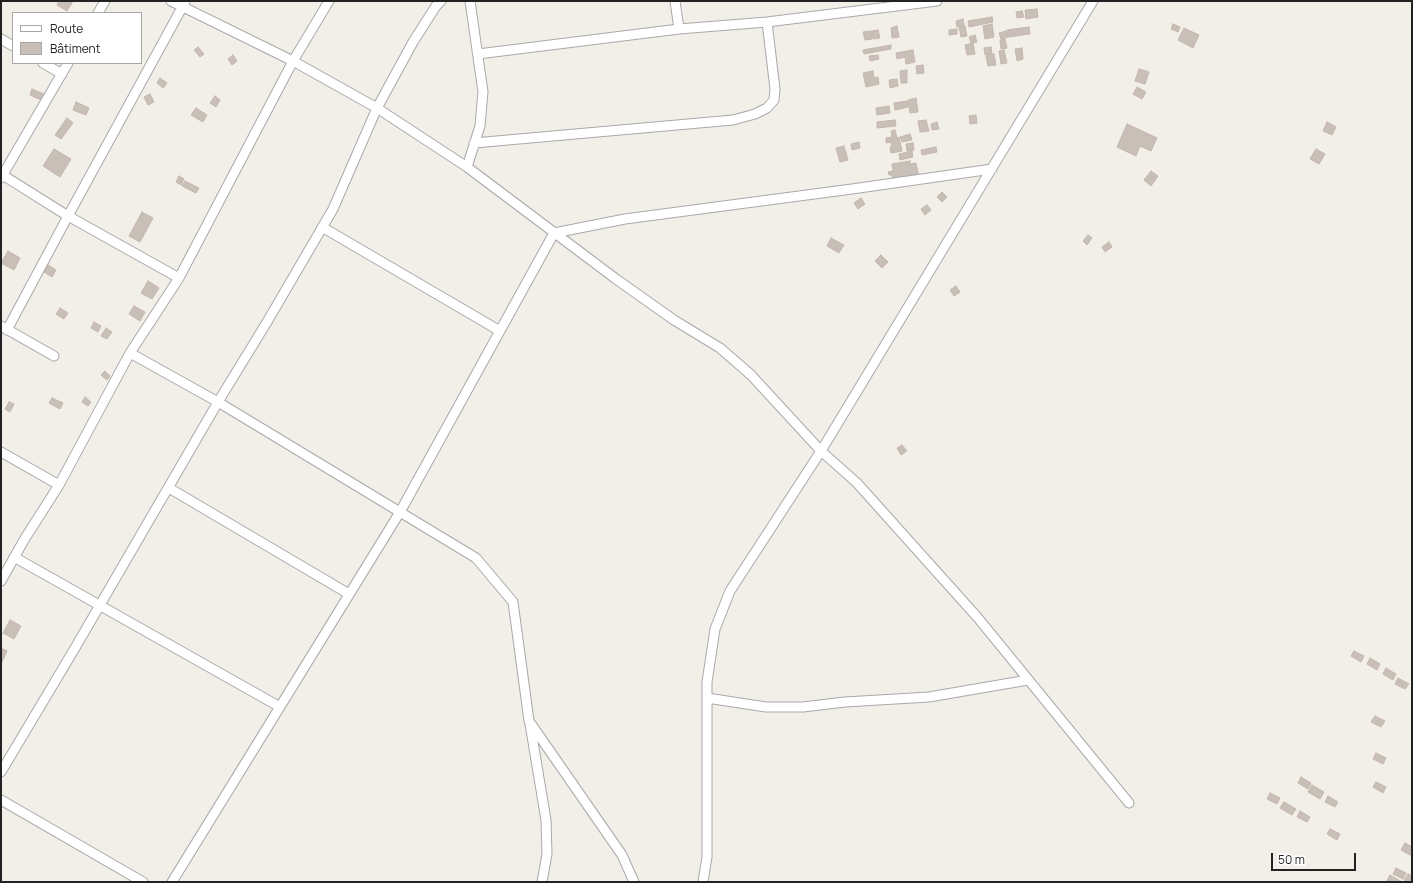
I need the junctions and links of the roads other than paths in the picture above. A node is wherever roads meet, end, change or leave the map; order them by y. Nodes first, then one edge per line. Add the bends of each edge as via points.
1 (105, 1) edge
2 (171, 1) edge
3 (329, 1) edge
4 (441, 1) edge
5 (470, 1) edge
6 (675, 1) edge
7 (937, 1) edge
8 (1093, 1) edge
9 (184, 4) edge
10 (99, 12) edge
11 (767, 22) junction
12 (679, 29) junction
13 (1, 39) edge
14 (12, 45) edge
15 (478, 54) junction
16 (293, 61) junction
17 (45, 64) edge
18 (67, 64) edge
19 (62, 74) junction
20 (377, 108) junction
21 (474, 143) junction
22 (467, 167) junction
23 (992, 169) junction
24 (2, 176) edge
25 (68, 216) junction
26 (322, 227) junction
27 (554, 233) junction
28 (179, 278) junction
29 (4, 328) edge
30 (500, 331) junction
31 (130, 353) junction
32 (54, 356) dead end
33 (218, 402) junction
34 (820, 451) junction
35 (1, 452) edge
36 (59, 485) junction
37 (168, 488) junction
38 (400, 512) junction
39 (14, 557) junction
40 (1, 581) edge
41 (349, 594) junction
42 (100, 606) junction
43 (1028, 680) junction
44 (707, 698) junction
45 (280, 707) junction
46 (529, 721) junction
47 (1, 772) edge
48 (1, 800) edge
49 (1129, 803) dead end
50 (143, 882) edge
51 (172, 882) edge
52 (542, 882) edge
53 (634, 882) edge
54 (703, 882) edge

1 - 10 street
2 - 9 street
3 - 16 street
4 - 20 street via 413,42
5 - 15 street
6 - 12 street
7 - 11 street
8 - 23 street
9 - 16 street
9 - 25 street
11 - 12 street
11 - 21 street via 774,100 767,108 754,114 733,120
12 - 15 street
13 - 14 street
15 - 21 street via 483,92 480,126
16 - 20 street
16 - 28 street
17 - 19 street
18 - 19 street
19 - 24 street
20 - 22 street
20 - 26 street via 333,209
21 - 22 street
22 - 27 street
23 - 27 street via 625,219
23 - 34 street
24 - 25 street
25 - 28 street
25 - 29 street
26 - 30 street
26 - 33 street
27 - 30 street
27 - 34 street via 616,279 720,348 751,375
28 - 31 street
29 - 32 street
30 - 38 street
31 - 33 street
31 - 36 street
33 - 37 street
33 - 38 street
34 - 43 street via 858,483 978,618
34 - 44 street via 730,591 715,629
35 - 36 street
36 - 39 street
37 - 41 street
37 - 42 street
38 - 41 street
38 - 46 street via 476,558 513,602
39 - 40 street
39 - 42 street
41 - 45 street
42 - 45 street
42 - 47 street
43 - 44 street via 929,697 803,707 766,708
43 - 49 street
44 - 54 street via 707,857
45 - 51 street
46 - 52 street via 546,820 547,854
46 - 53 street via 622,855
48 - 50 street

